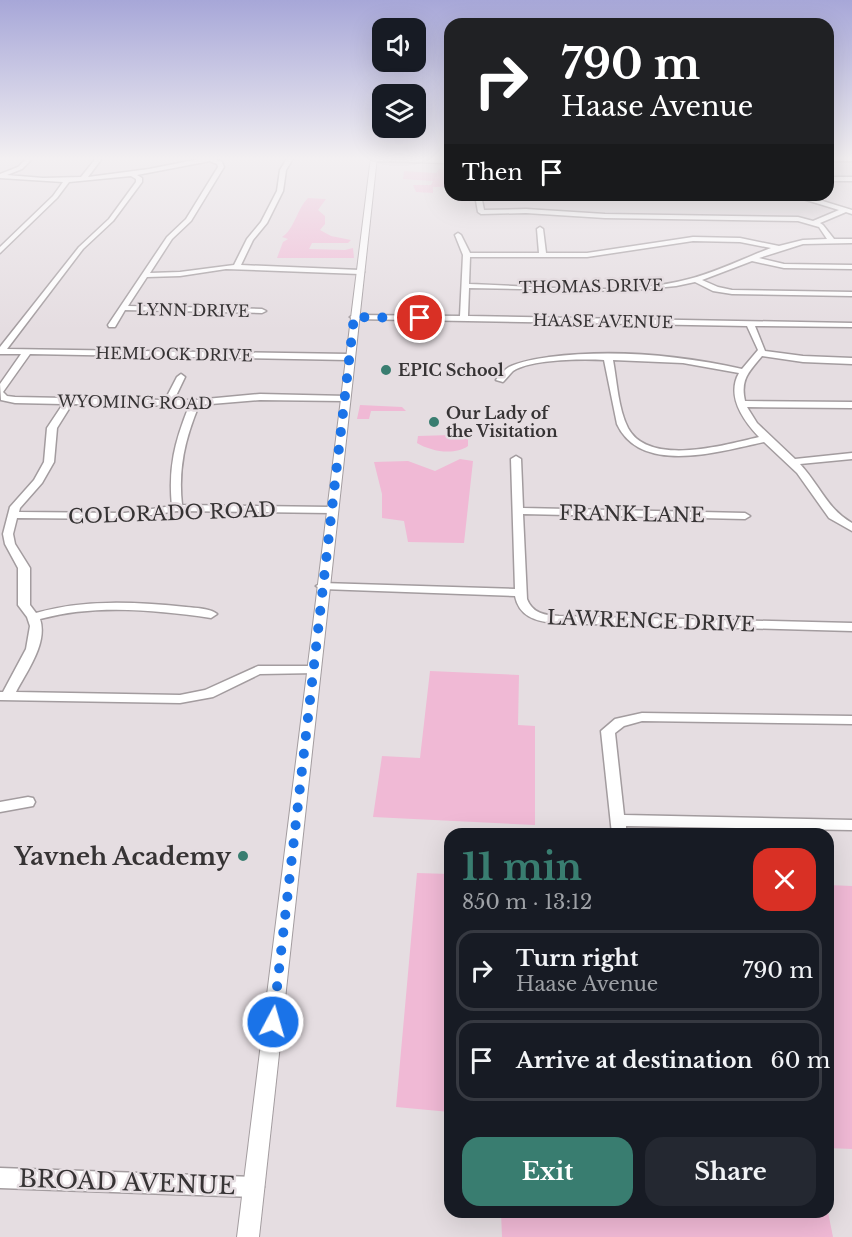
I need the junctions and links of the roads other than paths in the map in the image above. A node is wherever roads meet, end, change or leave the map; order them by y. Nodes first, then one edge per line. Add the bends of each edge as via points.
1 (37, 215) edge
2 (115, 215) edge
3 (192, 215) edge
4 (268, 215) edge
5 (367, 215) edge
6 (576, 215) edge
7 (838, 215) edge
8 (592, 216) joint
9 (815, 223) junction
10 (540, 229) dead end
11 (458, 236) dead end
12 (832, 241) junction
13 (852, 242) edge
14 (780, 248) junction
15 (0, 252) edge
16 (467, 255) junction
17 (543, 256) junction
18 (754, 259) junction
19 (237, 267) junction
20 (852, 267) edge
21 (360, 272) junction
22 (146, 275) junction
23 (697, 280) junction
24 (466, 286) junction
25 (852, 294) edge
26 (124, 309) junction
27 (262, 311) dead end
28 (354, 317) junction
29 (464, 319) junction
30 (750, 323) junction
31 (112, 325) dead end
32 (852, 325) edge
33 (1, 351) edge
34 (27, 352) junction
35 (760, 353) junction
36 (349, 357) junction
37 (608, 358) junction
38 (852, 361) edge
39 (746, 372) junction
40 (181, 377) dead end
41 (500, 380) dead end
42 (0, 392) edge
43 (344, 398) junction
44 (69, 401) junction
45 (168, 403) junction
46 (195, 403) junction
47 (742, 404) junction
48 (852, 405) edge
49 (765, 440) junction
50 (852, 456) edge
51 (516, 459) dead end
52 (793, 462) junction
53 (177, 508) junction
54 (331, 510) junction
55 (519, 511) junction
56 (12, 515) junction
57 (745, 516) dead end
58 (852, 528) edge
59 (322, 586) junction
60 (521, 593) junction
61 (211, 614) dead end
62 (33, 617) junction
63 (852, 627) edge
64 (313, 670) junction
65 (4, 696) edge
66 (852, 720) edge
67 (28, 802) dead end
68 (0, 807) edge
69 (852, 825) edge
70 (618, 827) edge
71 (0, 1178) edge
72 (254, 1187) junction
73 (248, 1237) edge

1 - 15 street
2 - 33 street via 81,248
3 - 22 street via 169,238
4 - 19 street via 250,239
5 - 21 street
6 - 8 street
7 - 9 street
8 - 9 street via 782,217
9 - 12 street
10 - 17 street
11 - 16 street
12 - 13 street, THOMAS DRIVE
12 - 14 street, THOMAS DRIVE
14 - 17 street via 740,240 693,239 596,254
14 - 18 street, THOMAS DRIVE
16 - 17 street
16 - 24 street
18 - 20 street via 792,266
18 - 23 street, THOMAS DRIVE
19 - 21 street
19 - 22 street
21 - 28 street
22 - 26 street
23 - 24 street, THOMAS DRIVE via 635,288
23 - 25 street via 732,292
24 - 29 street
26 - 27 street, LYNN DRIVE
26 - 31 street
28 - 29 street, HAASE AVENUE
28 - 36 street
29 - 30 street, HAASE AVENUE
30 - 32 street, HAASE AVENUE
30 - 35 street via 761,345
33 - 34 street, HEMLOCK DRIVE
34 - 36 street, HEMLOCK DRIVE
34 - 42 street, WYOMING ROAD
35 - 38 street
35 - 39 street
36 - 43 street
37 - 39 street via 687,361
37 - 41 street via 533,360 508,369
37 - 49 street via 623,429 640,447 689,453
39 - 47 street via 738,387
40 - 45 street
42 - 44 street, WYOMING ROAD via 4,398 15,400
43 - 46 street, WYOMING ROAD via 260,396
43 - 54 street
44 - 45 street, WYOMING ROAD
44 - 56 street via 52,428 51,453 45,471
45 - 46 street, WYOMING ROAD
46 - 53 street via 176,451 173,481
47 - 48 street
47 - 49 street via 751,424
49 - 52 street
50 - 52 street
51 - 55 street
52 - 58 street via 827,512
53 - 54 street, COLORADO ROAD
53 - 56 street, COLORADO ROAD via 125,516
54 - 59 street
55 - 57 street, FRANK LANE
55 - 60 street
56 - 62 street via 9,540 24,568 22,598
59 - 60 street, LAWRENCE DRIVE
59 - 64 street
60 - 63 street, LAWRENCE DRIVE via 525,610 546,619
61 - 62 street via 75,606
62 - 65 street via 36,626 32,649
64 - 65 street via 258,670 208,694 180,699
64 - 72 street
66 - 70 street via 661,717 620,722 608,731
67 - 68 street
69 - 70 street
71 - 72 street, BROAD AVENUE
72 - 73 street

